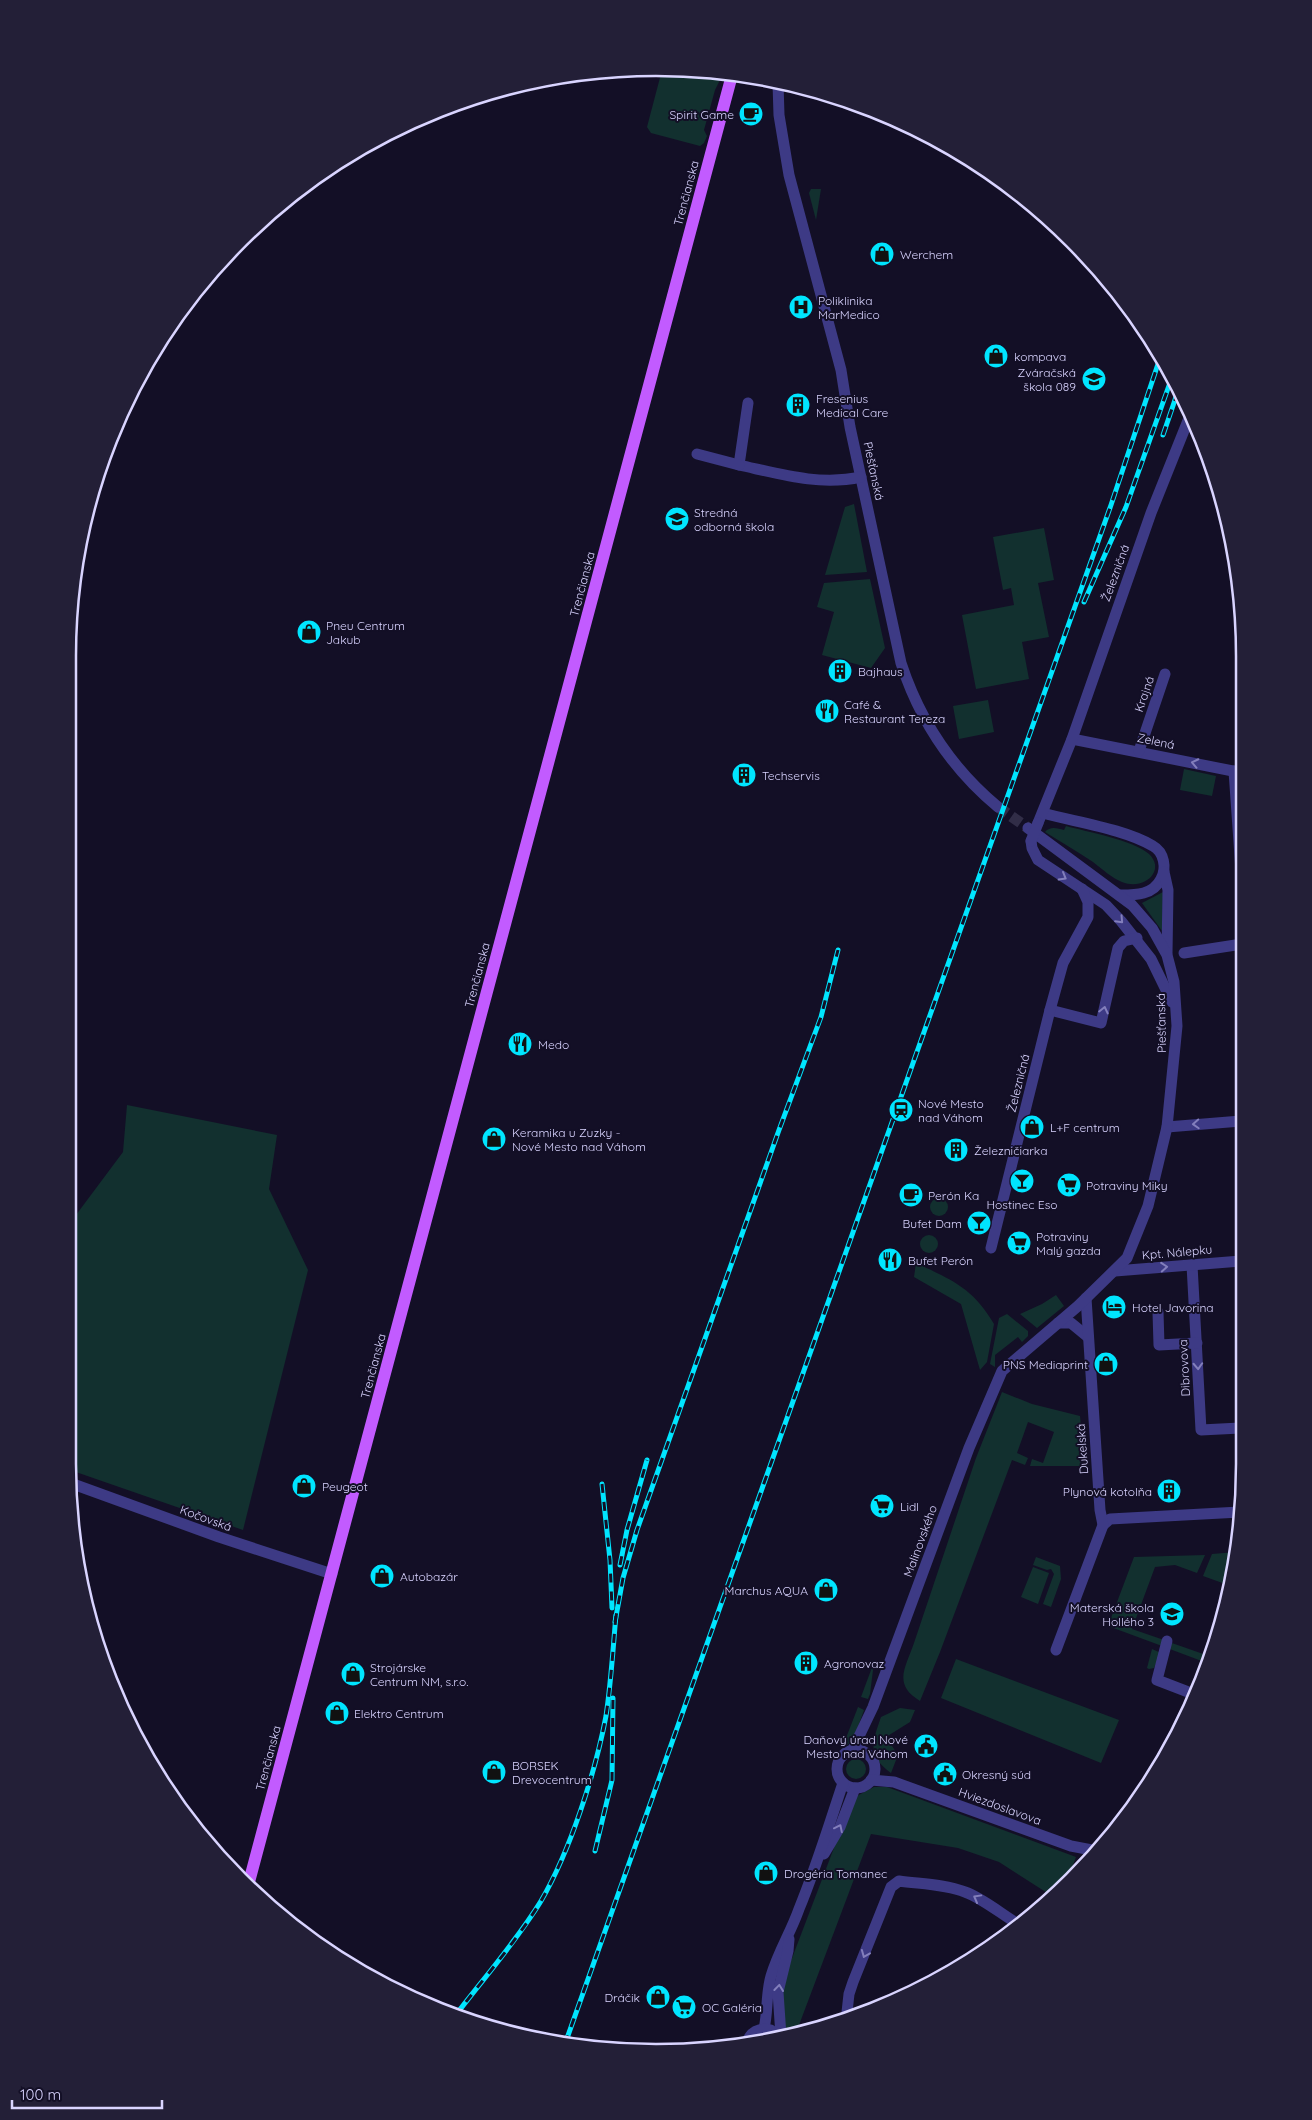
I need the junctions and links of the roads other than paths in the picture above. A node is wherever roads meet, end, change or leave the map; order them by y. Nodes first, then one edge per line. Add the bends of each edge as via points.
1 (730, 81) edge
2 (778, 89) edge
3 (748, 403) dead end
4 (1187, 423) edge
5 (697, 454) dead end
6 (739, 465) junction
7 (861, 477) junction
8 (1166, 674) dead end
9 (1072, 739) junction
10 (1139, 751) junction
11 (1236, 772) edge
12 (998, 807) tunnel mouth
13 (1036, 821) junction
14 (1164, 872) junction
15 (1082, 889) junction
16 (1120, 895) junction
17 (1136, 938) junction
18 (1236, 945) edge
19 (1184, 952) dead end
20 (1166, 955) junction
21 (1175, 1006) junction
22 (1050, 1010) junction
23 (1236, 1121) edge
24 (1167, 1127) junction
25 (991, 1248) dead end
26 (1236, 1261) edge
27 (1192, 1265) junction
28 (1115, 1271) junction
29 (1086, 1298) junction
30 (1158, 1312) dead end
31 (1058, 1323) junction
32 (1088, 1336) junction
33 (1197, 1343) junction
34 (1002, 1371) joint
35 (1236, 1428) edge
36 (77, 1485) edge
37 (1234, 1512) edge
38 (1103, 1525) junction
39 (332, 1574) junction
40 (1167, 1641) dead end
41 (1056, 1650) dead end
42 (1189, 1692) edge
43 (867, 1723) junction
44 (852, 1751) junction
45 (871, 1760) junction
46 (871, 1780) junction
47 (894, 1782) junction
48 (843, 1783) junction
49 (855, 1788) junction
50 (1089, 1849) edge
51 (816, 1866) junction
52 (250, 1878) edge
53 (1013, 1921) edge
54 (789, 1934) junction
55 (847, 2011) edge
56 (764, 2029) junction
57 (781, 2030) edge
58 (775, 2032) edge
59 (751, 2036) edge

1 - 39 main road, Trenčianska
2 - 7 street, Piešťanská via 778,115 789,176 840,370
3 - 6 street
4 - 9 street, Železničná via 1151,513
5 - 6 street
6 - 7 street via 800,479
7 - 12 street, Piešťanská via 895,642 914,700 933,735 956,766
8 - 10 street, Krajná
9 - 10 street, Zelená
9 - 13 street, Železničná
11 -> 10 street, Zelená
13 - 14 street via 1110,831 1153,846 1163,858
13 -> 15 street, Železničná, bridge via 1032,848 1038,860
13 - 16 street, Piešťanská
14 - 16 street via 1158,884 1146,893
14 - 20 street via 1168,890
15 -> 17 street via 1106,906
15 - 22 street, Železničná via 1089,910 1063,963
16 - 20 street, Piešťanská via 1142,916
17 - 21 street via 1151,959
22 -> 17 street via 1101,1023 1118,948 1124,941
18 - 19 street
20 - 21 street, Piešťanská via 1174,982
21 - 24 street, Piešťanská via 1176,1048
22 - 25 street, Železničná
23 -> 24 street
24 - 28 street, Piešťanská via 1140,1230 1127,1258
26 - 27 street, Kpt. Nálepku
28 -> 27 street, Kpt. Nálepku
27 - 33 street, Dibrovova
28 - 29 street, Piešťanská
29 - 31 street, Piešťanská
29 - 32 street, Dukelská
30 - 33 street via 1159,1345
31 - 32 street via 1071,1323
31 - 34 street, Piešťanská
32 - 38 street, Dukelská
33 -> 35 street, Dibrovova via 1201,1430
34 - 43 street, Malinovského via 969,1448
36 - 39 street, Kočovská
37 - 38 street via 1110,1520
38 - 41 street, Dukelská
39 - 52 main road, Trenčianska
40 - 42 street via 1157,1680
43 - 44 street, Malinovského
43 - 45 street, Malinovského
44 - 45 street via 861,1751
44 - 48 street via 843,1755 837,1764
45 - 46 street via 874,1773
45 - 47 street, Hviezdoslavova
46 - 47 street, Hviezdoslavova
46 - 49 street
47 - 50 street, Hviezdoslavova via 1071,1846
48 - 49 street
48 - 51 street
51 -> 49 street via 840,1827
51 - 54 street
53 -> 55 street via 965,1892 899,1881 891,1887 849,1994
54 - 56 street via 771,1975
57 -> 54 street via 778,1992
56 - 58 street
56 - 59 street

